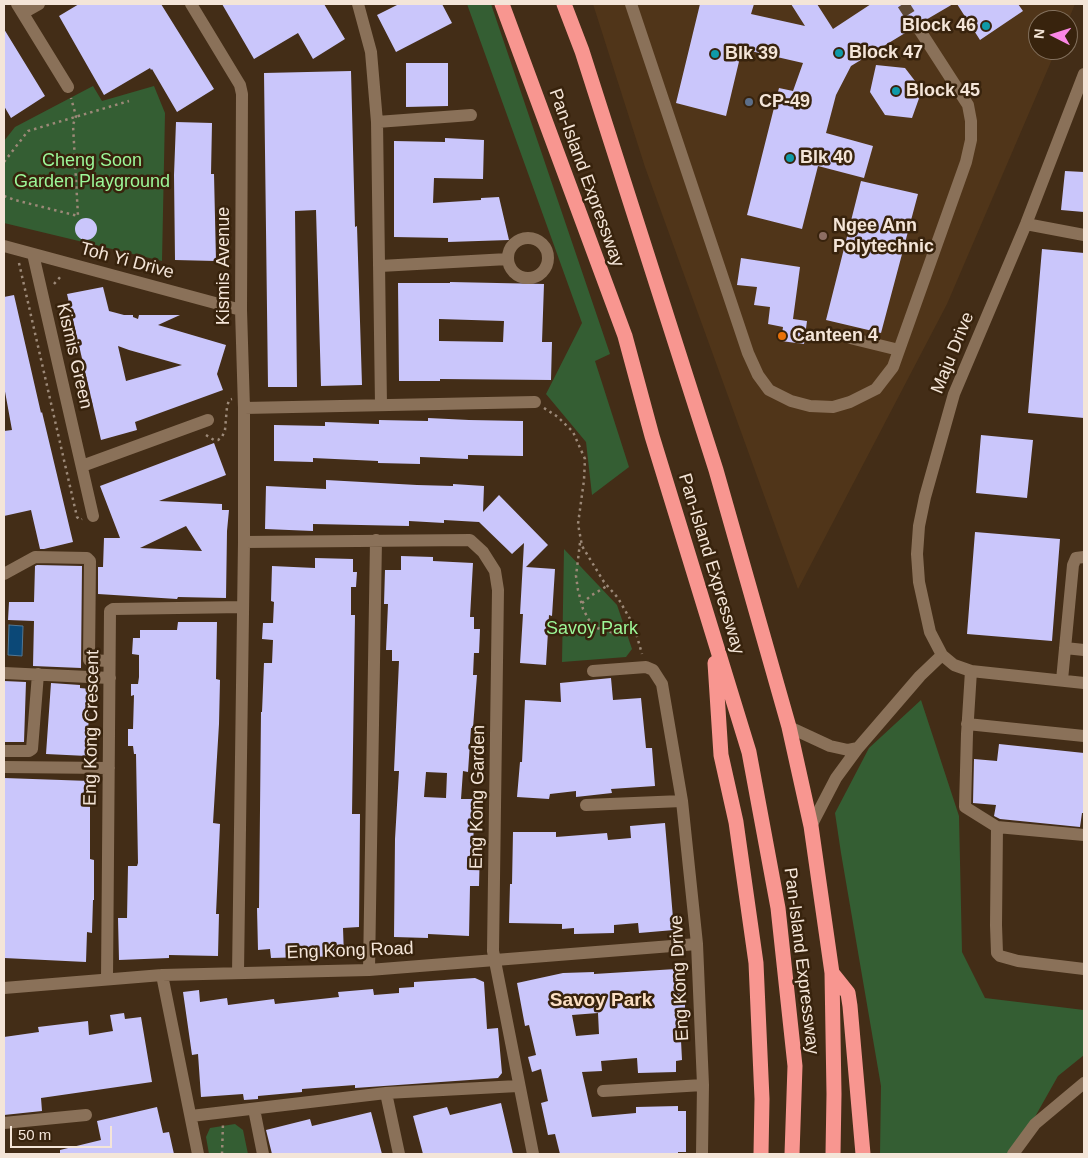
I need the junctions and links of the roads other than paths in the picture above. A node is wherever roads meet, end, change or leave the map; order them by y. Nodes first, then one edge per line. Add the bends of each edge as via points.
1 (39, 4) edge
2 (191, 4) edge
3 (358, 4) edge
4 (502, 4) edge
5 (564, 4) edge
6 (631, 4) edge
7 (20, 8) edge
8 (917, 26) tunnel mouth
9 (1084, 74) edge
10 (68, 87) road end
11 (471, 115) dead end
12 (377, 122) junction
13 (1026, 224) junction
14 (1084, 236) edge
15 (10, 248) edge
16 (33, 254) junction
17 (508, 259) dead end
18 (380, 266) junction
19 (241, 310) junction
20 (850, 338) dead end
21 (899, 350) junction
22 (535, 402) road end
23 (381, 404) junction
24 (244, 408) junction
25 (208, 420) dead end
26 (82, 466) junction
27 (93, 516) road end
28 (376, 540) junction
29 (244, 542) junction
30 (1084, 557) edge
31 (4, 574) edge
32 (243, 607) junction
33 (713, 636) junction
34 (1065, 648) junction
35 (1084, 650) edge
36 (942, 655) junction
37 (109, 661) junction
38 (593, 672) dead end
39 (971, 672) junction
40 (4, 673) edge
41 (38, 674) junction
42 (110, 678) junction
43 (1062, 680) junction
44 (1084, 683) edge
45 (967, 724) junction
46 (788, 728) junction
47 (1084, 736) edge
48 (858, 748) junction
49 (4, 750) edge
50 (4, 767) edge
51 (109, 768) junction
52 (682, 801) junction
53 (586, 805) dead end
54 (811, 826) junction
55 (997, 827) junction
56 (1084, 835) edge
57 (697, 944) junction
58 (494, 960) junction
59 (368, 970) junction
60 (1084, 970) edge
61 (238, 973) junction
62 (832, 973) junction
63 (162, 975) junction
64 (106, 979) junction
65 (4, 988) edge
66 (1084, 1083) edge
67 (703, 1085) junction
68 (518, 1086) junction
69 (603, 1091) dead end
70 (386, 1093) junction
71 (254, 1108) junction
72 (86, 1115) dead end
73 (191, 1116) junction
74 (4, 1123) edge
75 (198, 1154) edge
76 (262, 1154) edge
77 (399, 1154) edge
78 (533, 1154) edge
79 (702, 1154) edge
80 (761, 1154) edge
81 (792, 1154) edge
82 (833, 1154) edge
83 (863, 1154) edge
84 (1013, 1154) edge

1 - 7 street
2 - 19 street, Kismis Avenue via 240,85 242,94
3 - 12 street via 371,52
4 - 33 highway, Pan-Island Expressway via 625,336
5 - 46 highway, Pan-Island Expressway via 582,51 716,470
6 - 21 street via 748,353 769,390 810,406 833,407 850,402 876,389 893,366
7 - 10 street
8 - 21 street via 968,105 971,140
9 - 13 street, Maju Drive
11 - 12 street
12 - 18 street
13 - 14 street
13 - 36 street, Maju Drive via 954,394 919,526 919,582 930,632
15 - 16 street, Toh Yi Drive
16 - 19 street, Toh Yi Drive
16 - 26 street, Kismis Green
17 - 18 street
18 - 23 street
19 - 24 street, Kismis Avenue
20 - 21 street
22 - 23 street
23 - 24 street
24 - 29 street, Kismis Avenue
25 - 26 street
26 - 27 street, Kismis Green
28 - 29 street, Eng Kong Garden
28 - 58 street, Eng Kong Garden via 470,540 483,552 495,571 498,590
28 - 59 street
29 - 32 street
30 - 34 street via 1076,558 1073,565
31 - 37 street via 35,557 87,558 90,561 89,660
32 - 37 street, Eng Kong Crescent via 111,610
32 - 61 street
33 - 80 highway via 721,755 736,822 756,963
33 - 81 highway, Pan-Island Expressway via 749,752 778,908 796,1066
34 - 35 street
34 - 43 street
36 - 39 street, Maju Drive via 954,665
36 - 48 street
37 - 42 street, Eng Kong Crescent
38 - 52 street, Eng Kong Drive via 646,667 662,684
39 - 43 street, Maju Drive
39 - 45 street
40 - 41 street
41 - 42 street
41 - 49 street via 32,749
42 - 51 street, Eng Kong Crescent
43 - 44 street, Maju Drive
45 - 47 street
45 - 55 street via 965,807
46 - 48 street via 830,746 848,750
46 - 54 highway, Pan-Island Expressway
48 - 54 street via 836,778
50 - 51 street
51 - 64 street, Eng Kong Crescent
52 - 53 street
52 - 57 street, Eng Kong Drive
54 - 62 highway, Pan-Island Expressway
55 - 56 street
55 - 60 street via 997,953 1018,960
57 - 58 street, Eng Kong Road
57 - 67 street, Eng Kong Drive
58 - 59 street, Eng Kong Road
58 - 68 street, Eng Kong Garden
59 - 61 street, Eng Kong Road
61 - 63 street, Eng Kong Road
62 - 82 highway, Pan-Island Expressway
62 - 83 highway via 848,994
63 - 64 street, Eng Kong Road
63 - 73 street
64 - 65 street, Eng Kong Road
66 - 84 street via 1035,1124
67 - 69 street
67 - 79 street, Eng Kong Drive
68 - 70 street
68 - 78 street, Eng Kong Garden
70 - 71 street
70 - 77 street
71 - 73 street
71 - 76 street
72 - 74 street
73 - 75 street

